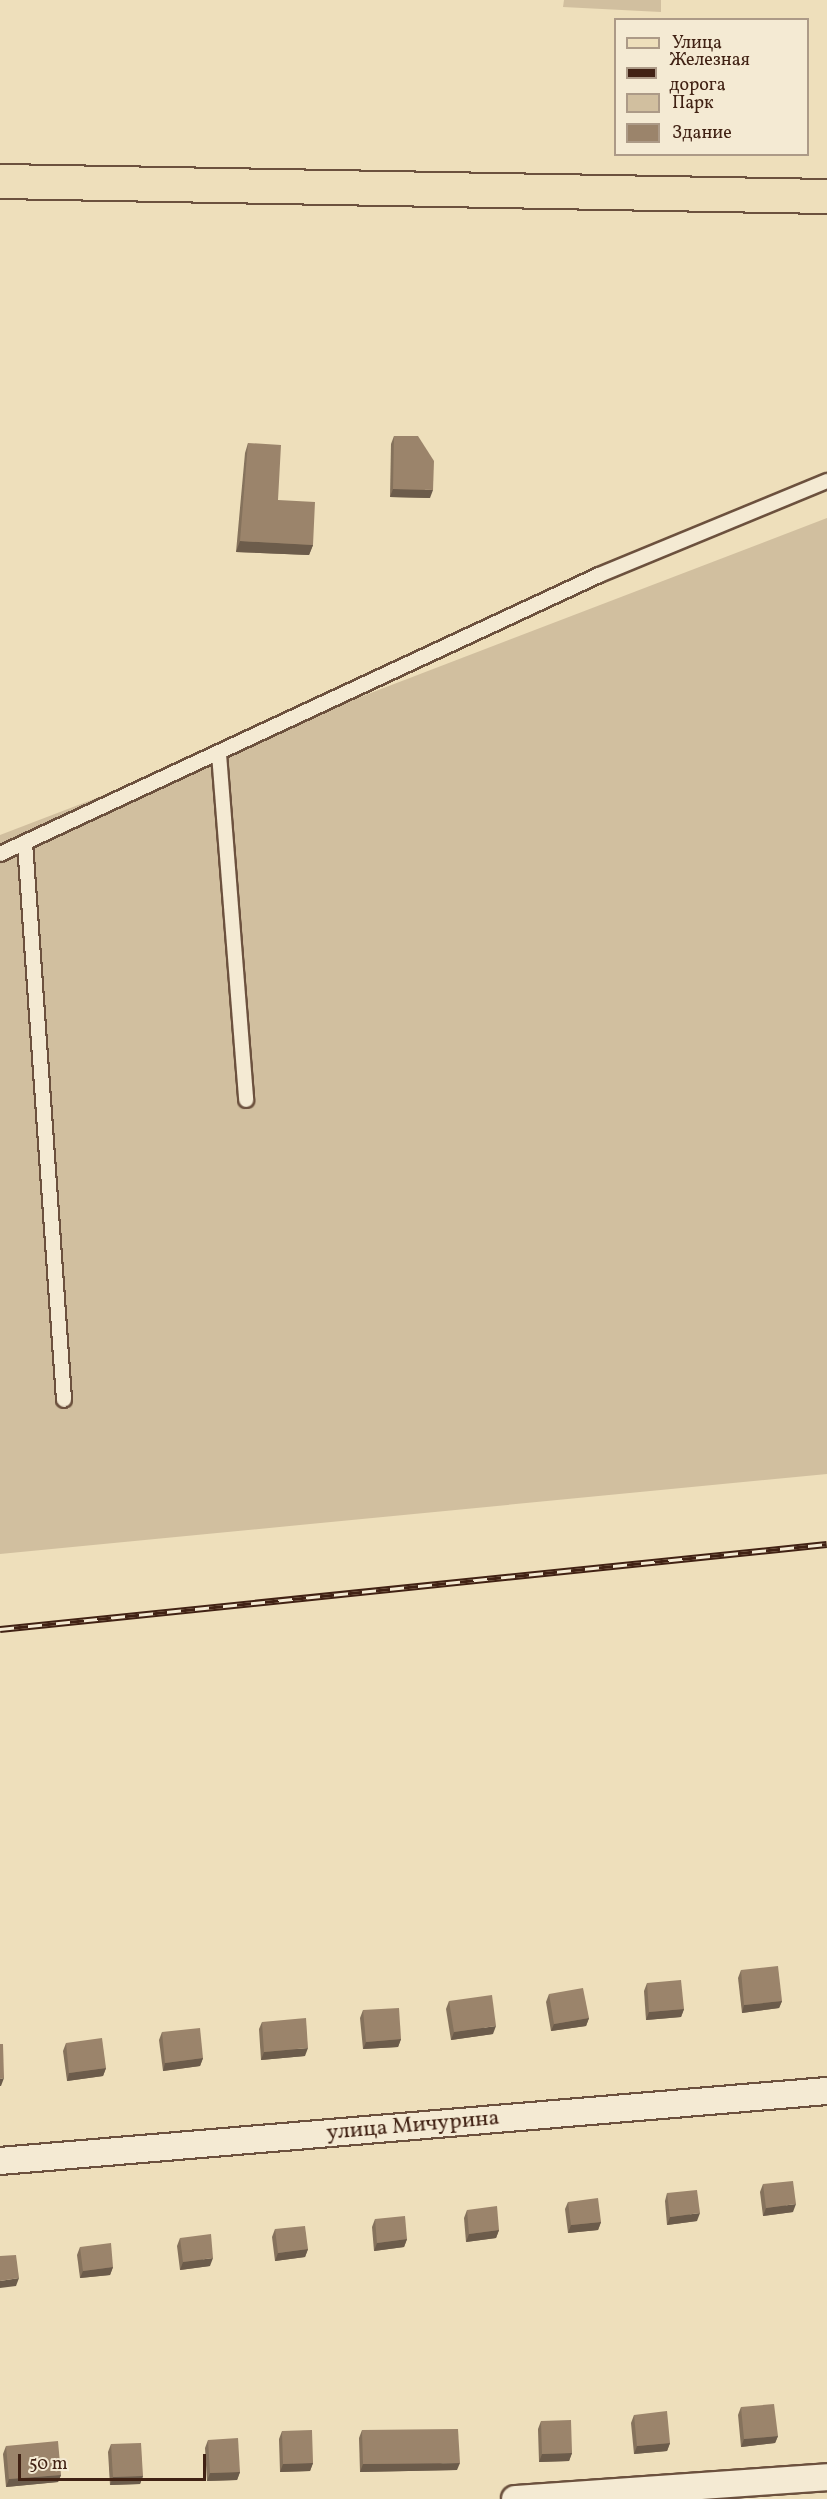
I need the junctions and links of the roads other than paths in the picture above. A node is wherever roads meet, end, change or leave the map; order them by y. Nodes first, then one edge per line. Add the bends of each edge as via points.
1 (0, 181) edge
2 (827, 196) edge
3 (827, 481) edge
4 (219, 754) junction
5 (25, 843) junction
6 (0, 854) edge
7 (246, 1100) dead end
8 (64, 1400) dead end
9 (827, 2091) edge
10 (0, 2161) edge
11 (827, 2477) edge
12 (515, 2499) edge

1 - 2 main road
3 - 4 lane via 599,575
4 - 5 lane
4 - 7 lane
5 - 6 lane
5 - 8 lane
9 - 10 street, улица Мичурина
11 - 12 street

